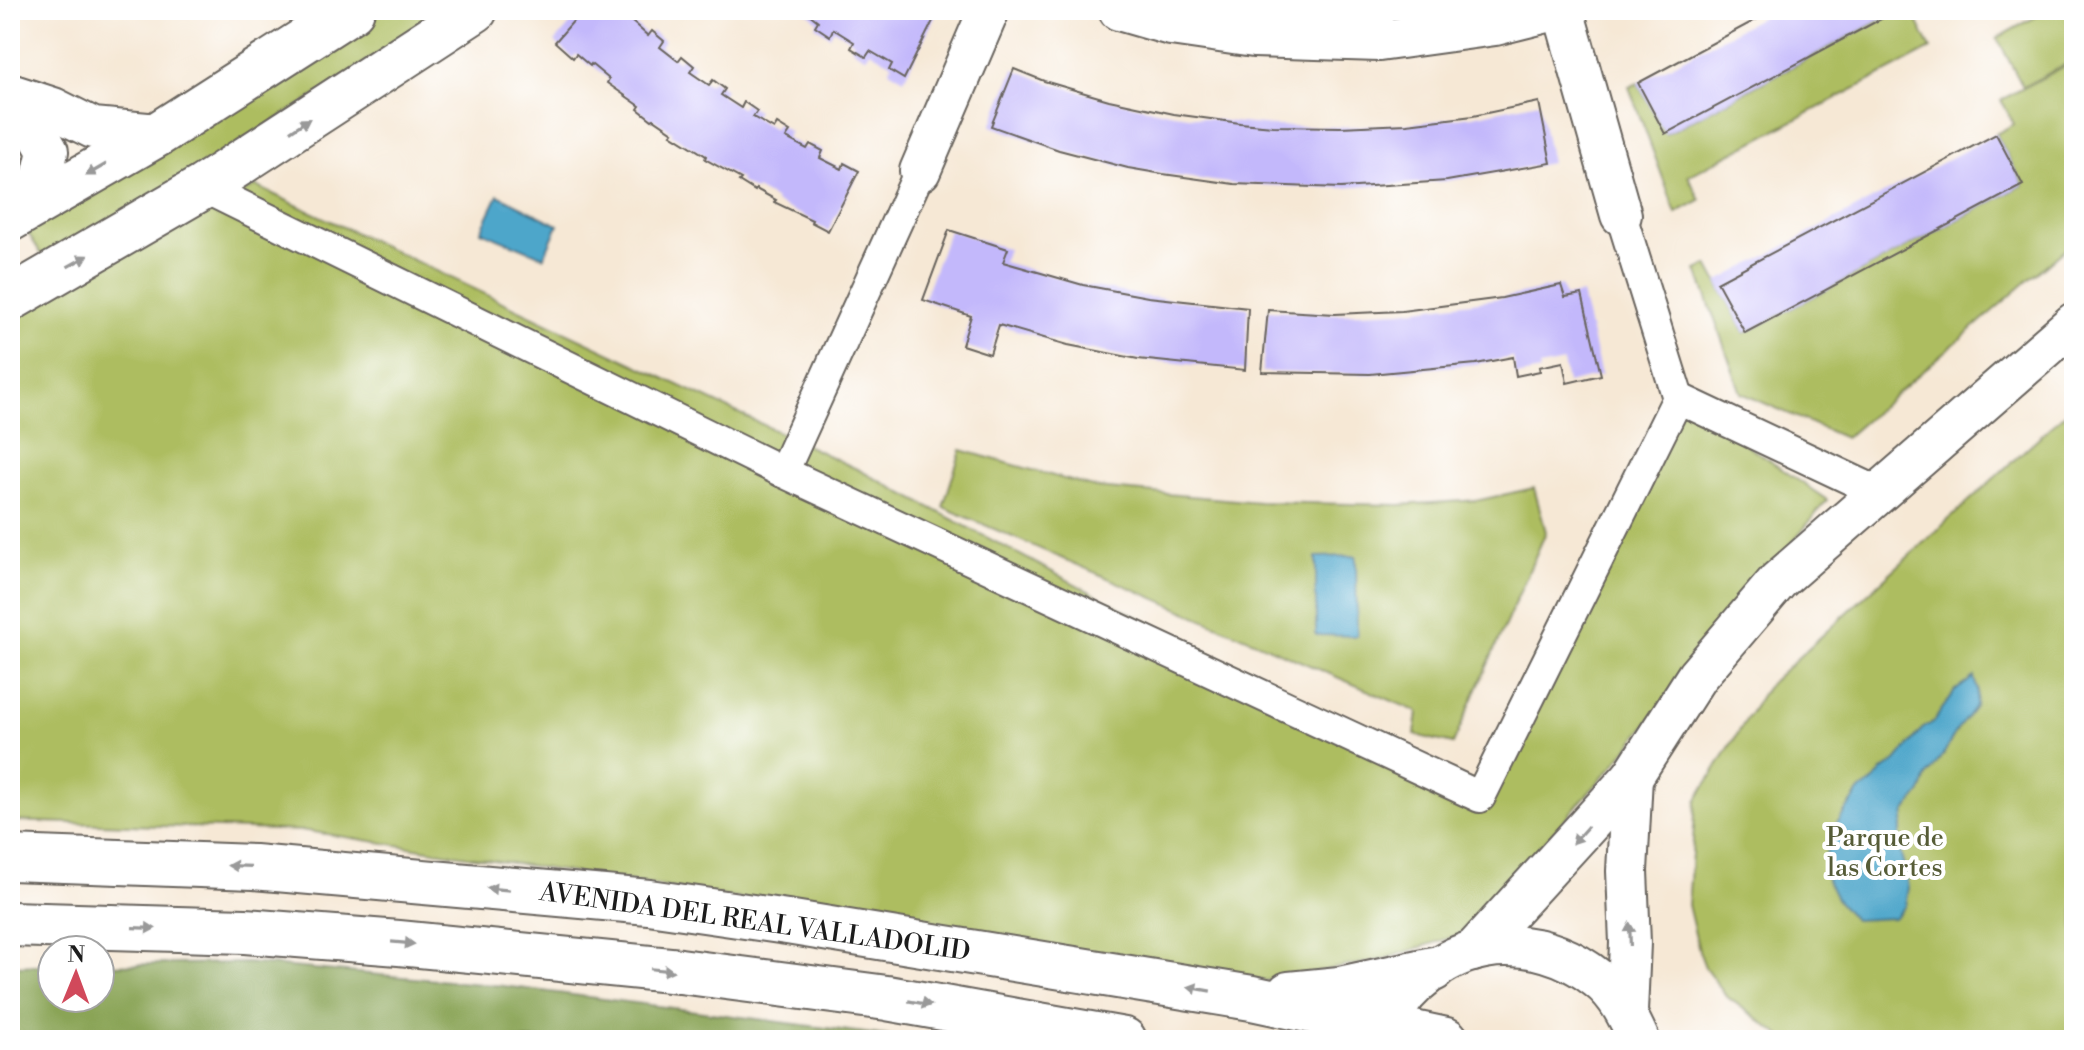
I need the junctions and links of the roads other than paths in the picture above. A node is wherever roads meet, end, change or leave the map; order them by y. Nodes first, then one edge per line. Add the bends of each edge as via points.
1 (352, 10) edge
2 (475, 10) edge
3 (989, 10) edge
4 (1119, 10) edge
5 (1555, 10) edge
6 (1563, 10) edge
7 (1378, 26) edge
8 (10, 94) edge
9 (158, 134) junction
10 (920, 171) joint
11 (203, 187) junction
12 (23, 212) edge
13 (1621, 215) joint
14 (10, 299) edge
15 (2074, 323) edge
16 (1678, 398) junction
17 (783, 472) junction
18 (1880, 493) junction
19 (1632, 777) junction
20 (10, 858) edge
21 (10, 924) edge
22 (1473, 951) junction
23 (1433, 969) junction
24 (1252, 998) junction
25 (1633, 1026) edge
26 (1383, 1033) edge
27 (1124, 1040) edge
28 (1446, 1040) edge

1 - 9 main road
11 -> 2 main road
3 - 10 street
4 - 7 street via 1171,25 1254,37
5 - 7 street via 1495,25
6 - 13 street
8 - 9 street via 93,128
8 - 12 street via 48,151
9 -> 12 main road
10 - 17 street
14 -> 11 main road
11 - 17 street
13 - 16 street
15 - 18 street
16 - 17 street via 1480,797
16 - 18 street
18 - 19 street via 1778,581 1697,676
19 -> 22 street
25 -> 19 street via 1627,871
24 -> 20 main road, AVENIDA DEL REAL VALLADOLID via 649,902 254,867
21 -> 27 main road via 245,931 680,971 887,998
22 - 23 street
22 - 25 street via 1505,946 1566,958 1600,980
23 - 24 main road via 1340,989
23 - 26 street via 1412,986
24 - 26 main road, AVENIDA DEL REAL VALLADOLID
26 - 28 main road, AVENIDA DEL REAL VALLADOLID

